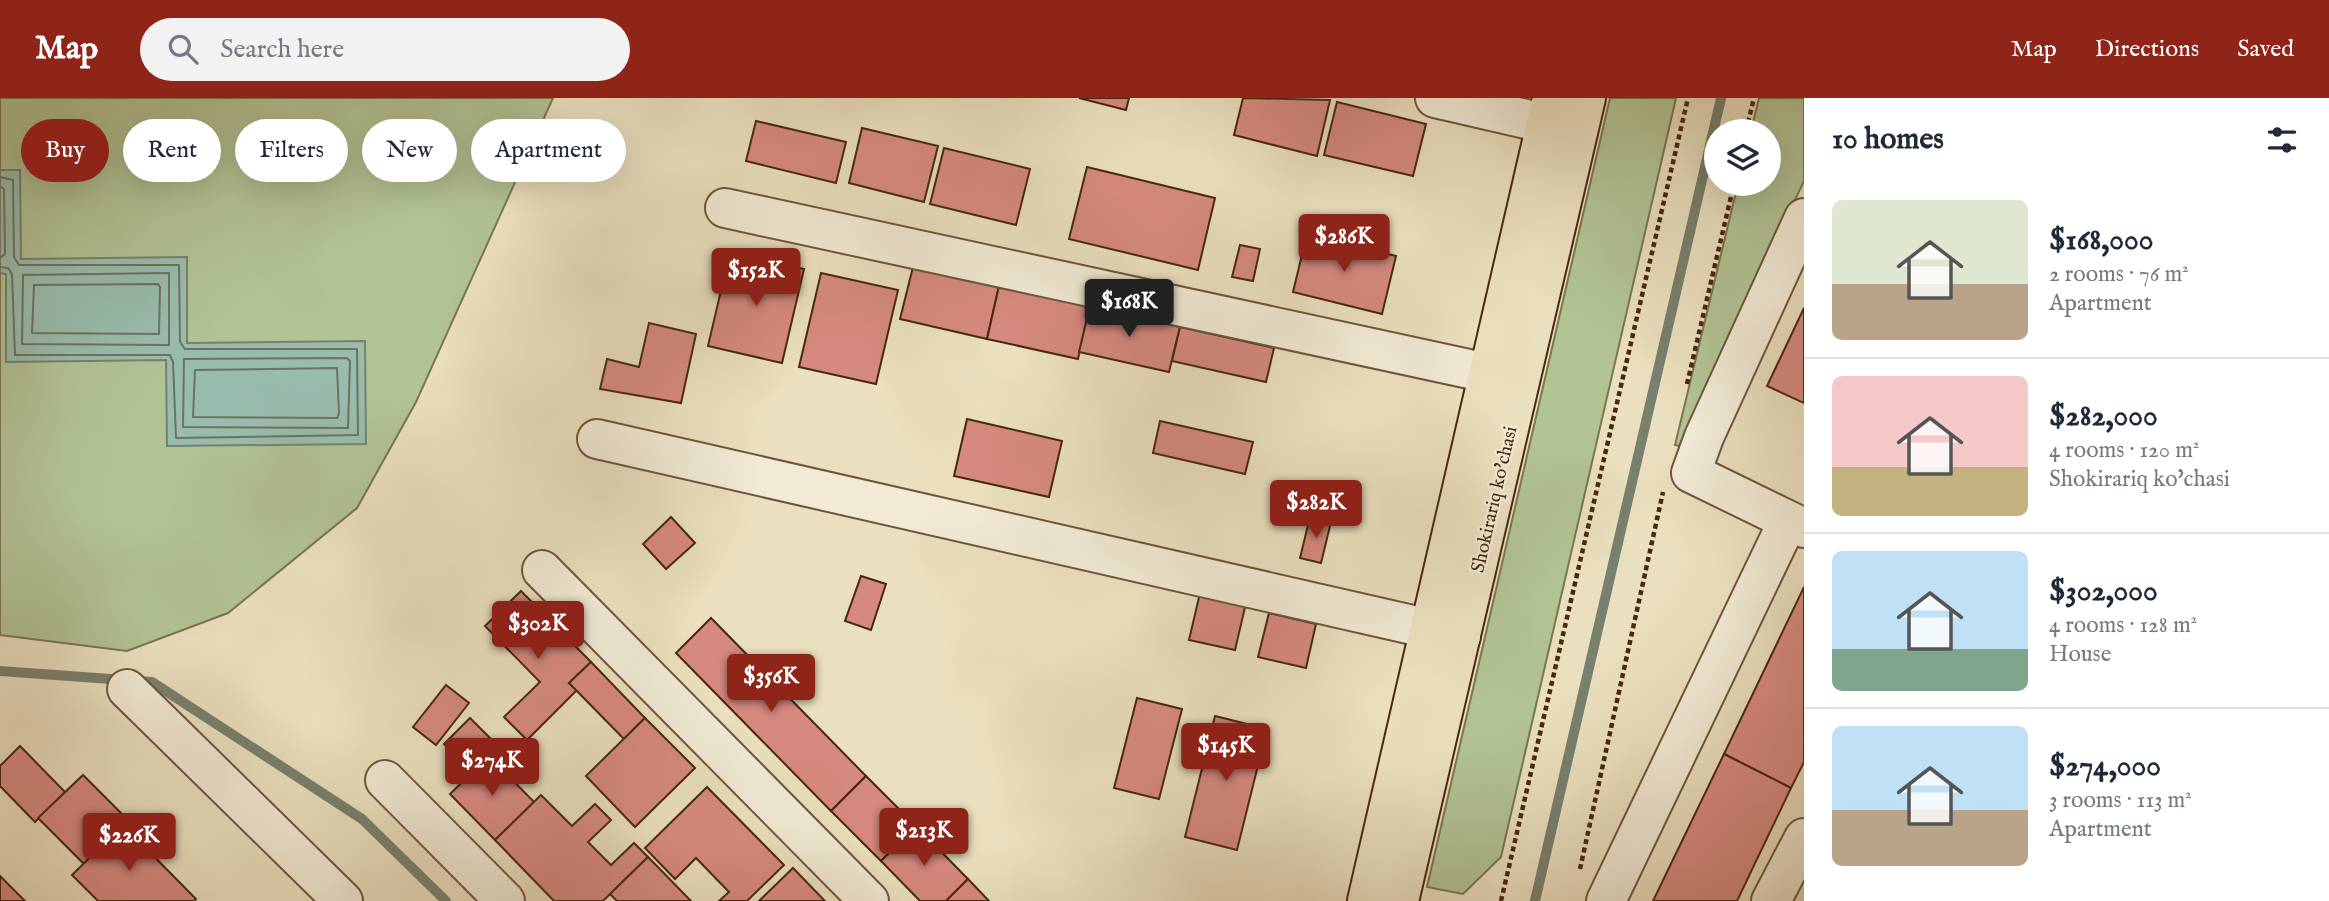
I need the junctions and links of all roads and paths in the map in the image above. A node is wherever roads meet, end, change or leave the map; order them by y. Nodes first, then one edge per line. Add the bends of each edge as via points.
1 (1435, 98) edge
2 (1688, 98) edge
3 (1754, 98) edge
4 (1566, 113) edge
5 (1749, 119) edge
6 (1731, 196) edge
7 (726, 208) dead end
8 (1804, 218) edge
9 (1505, 376) junction
10 (1684, 397) dead end
11 (597, 439) dead end
12 (1680, 468) junction
13 (1796, 524) edge
14 (542, 570) dead end
15 (1445, 633) junction
16 (127, 689) dead end
17 (385, 780) dead end
18 (1804, 838) edge
19 (1579, 874) dead end
20 (1396, 900) edge
21 (344, 901) edge
22 (505, 901) edge
23 (869, 901) edge
24 (1502, 901) edge
25 (1606, 901) edge
26 (1771, 901) edge

1 - 4 street
2 - 24 path
3 - 5 path
4 - 9 main road, Shokirariq ko'chasi
6 - 10 path
7 - 9 street
8 - 12 street via 1704,437
9 - 15 main road, Shokirariq ko'chasi
11 - 15 street
12 - 13 street
12 - 19 path
13 - 25 street
14 - 23 street
15 - 20 main road, Shokirariq ko'chasi
16 - 21 street
17 - 22 street
18 - 26 street

